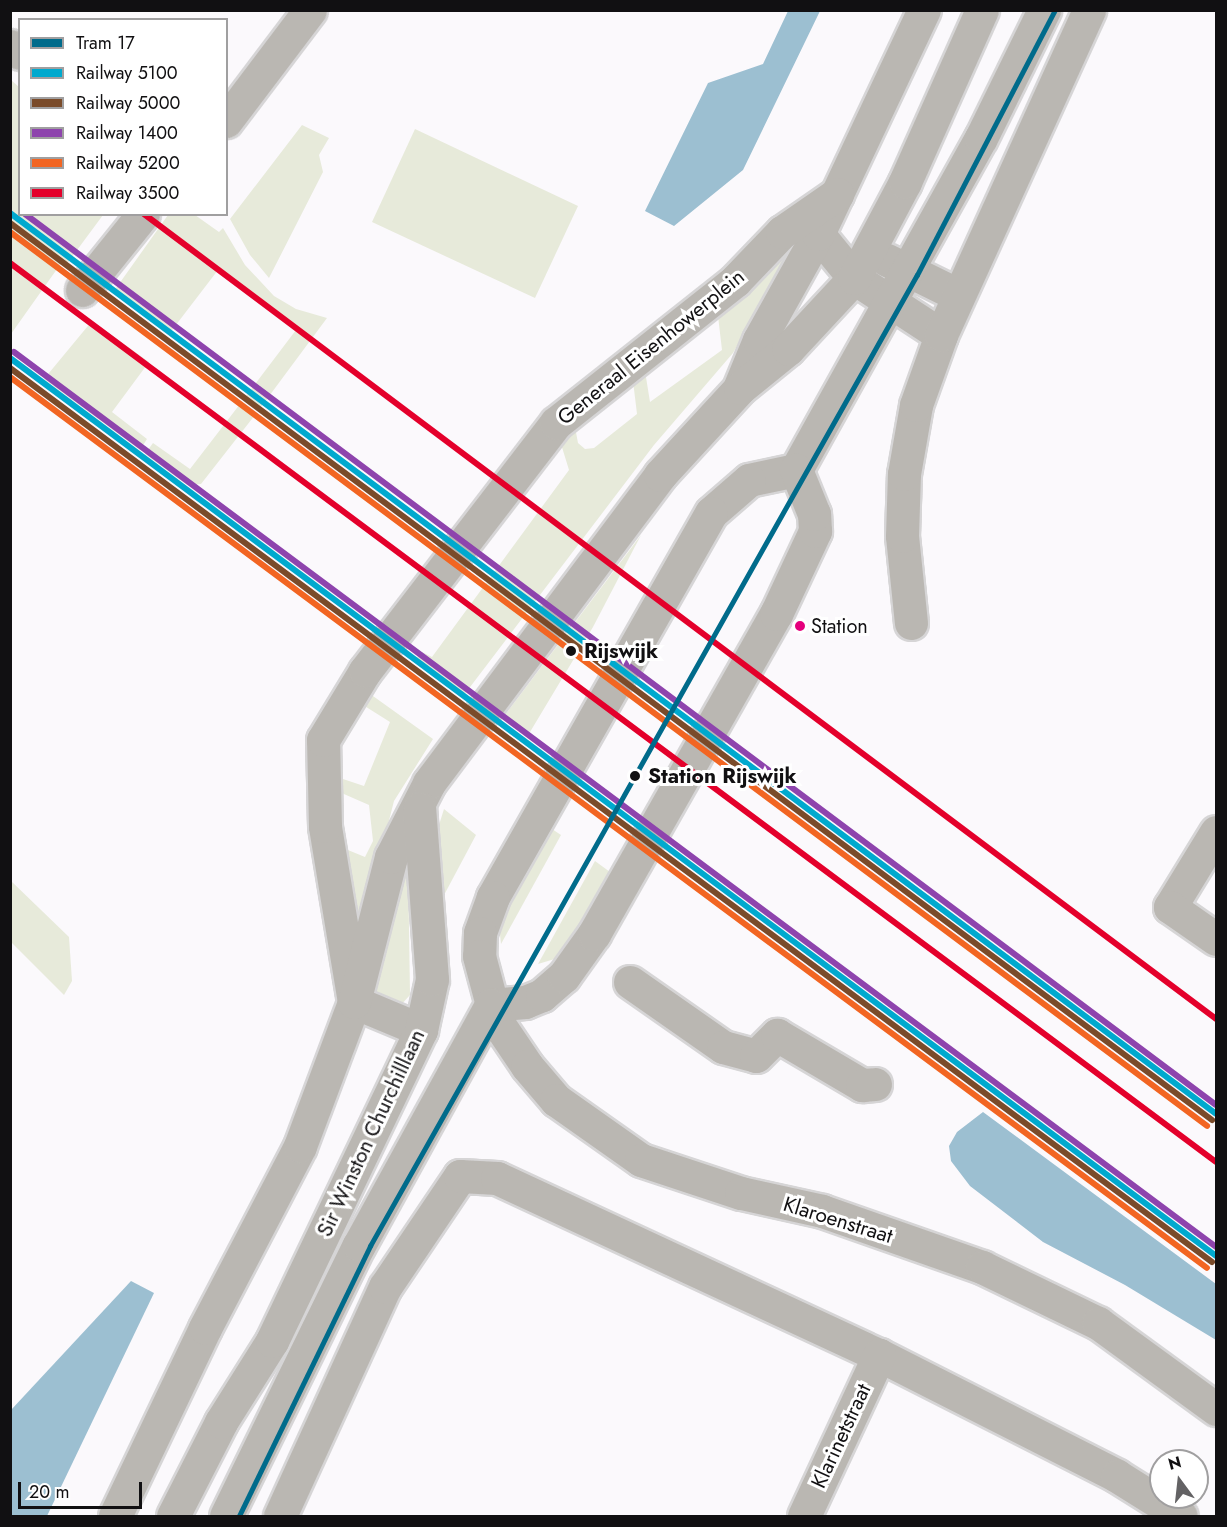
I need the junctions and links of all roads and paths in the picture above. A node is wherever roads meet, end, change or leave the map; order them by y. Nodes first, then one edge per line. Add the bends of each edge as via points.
1 (310, 10) edge
2 (924, 10) edge
3 (982, 10) edge
4 (1044, 10) edge
5 (1089, 10) edge
6 (228, 118) edge
7 (837, 194) junction
8 (141, 216) edge
9 (818, 234) junction
10 (861, 264) junction
11 (906, 269) junction
12 (82, 290) dead end
13 (958, 295) junction
14 (889, 301) junction
15 (941, 335) junction
16 (740, 388) junction
17 (796, 470) junction
18 (911, 623) dead end
19 (419, 806) junction
20 (1216, 832) edge
21 (1216, 939) edge
22 (630, 982) dead end
23 (354, 1002) junction
24 (491, 1005) junction
25 (421, 1030) junction
26 (875, 1084) dead end
27 (879, 1356) junction
28 (1216, 1408) edge
29 (115, 1516) edge
30 (173, 1516) edge
31 (226, 1516) edge
32 (279, 1516) edge
33 (804, 1516) edge
34 (1181, 1516) edge

1 - 6 street
2 - 7 street
3 - 10 street via 904,182
4 - 11 street via 981,138
5 - 13 street
7 - 9 street
7 - 23 street, Generaal Eisenhowerplein via 782,232 735,281 556,423 365,671 322,740 325,826
8 - 12 street
9 - 10 street
9 - 16 street via 759,340
10 - 11 street
10 - 14 street
10 - 16 street via 788,349
11 - 13 street
11 - 14 street
13 - 15 street
14 - 15 street
14 - 17 street
15 - 18 street via 916,405 904,474 902,536
16 - 19 street via 660,475 475,718 429,783
17 - 24 street via 749,480 711,513 586,731 493,897 480,933 479,956
17 - 24 street via 814,514 815,531 776,615 594,934 564,976 542,995 525,1002
19 - 23 street via 391,857
19 - 25 street, Sir Winston Churchilllaan via 432,979
20 - 21 street via 1170,907
22 - 26 street via 723,1047 756,1056 777,1035 862,1085
23 - 25 street
23 - 29 street via 300,1146
24 - 28 street, Klaroenstraat via 526,1066 556,1100 641,1160 741,1193 822,1211 982,1267 1098,1323
24 - 31 street, Sir Winston Churchilllaan via 359,1245
25 - 30 street, Sir Winston Churchilllaan via 272,1341 221,1422
27 - 32 street via 497,1178 460,1176 385,1287
27 - 33 street, Klarinetstraat
27 - 34 street via 1117,1476

